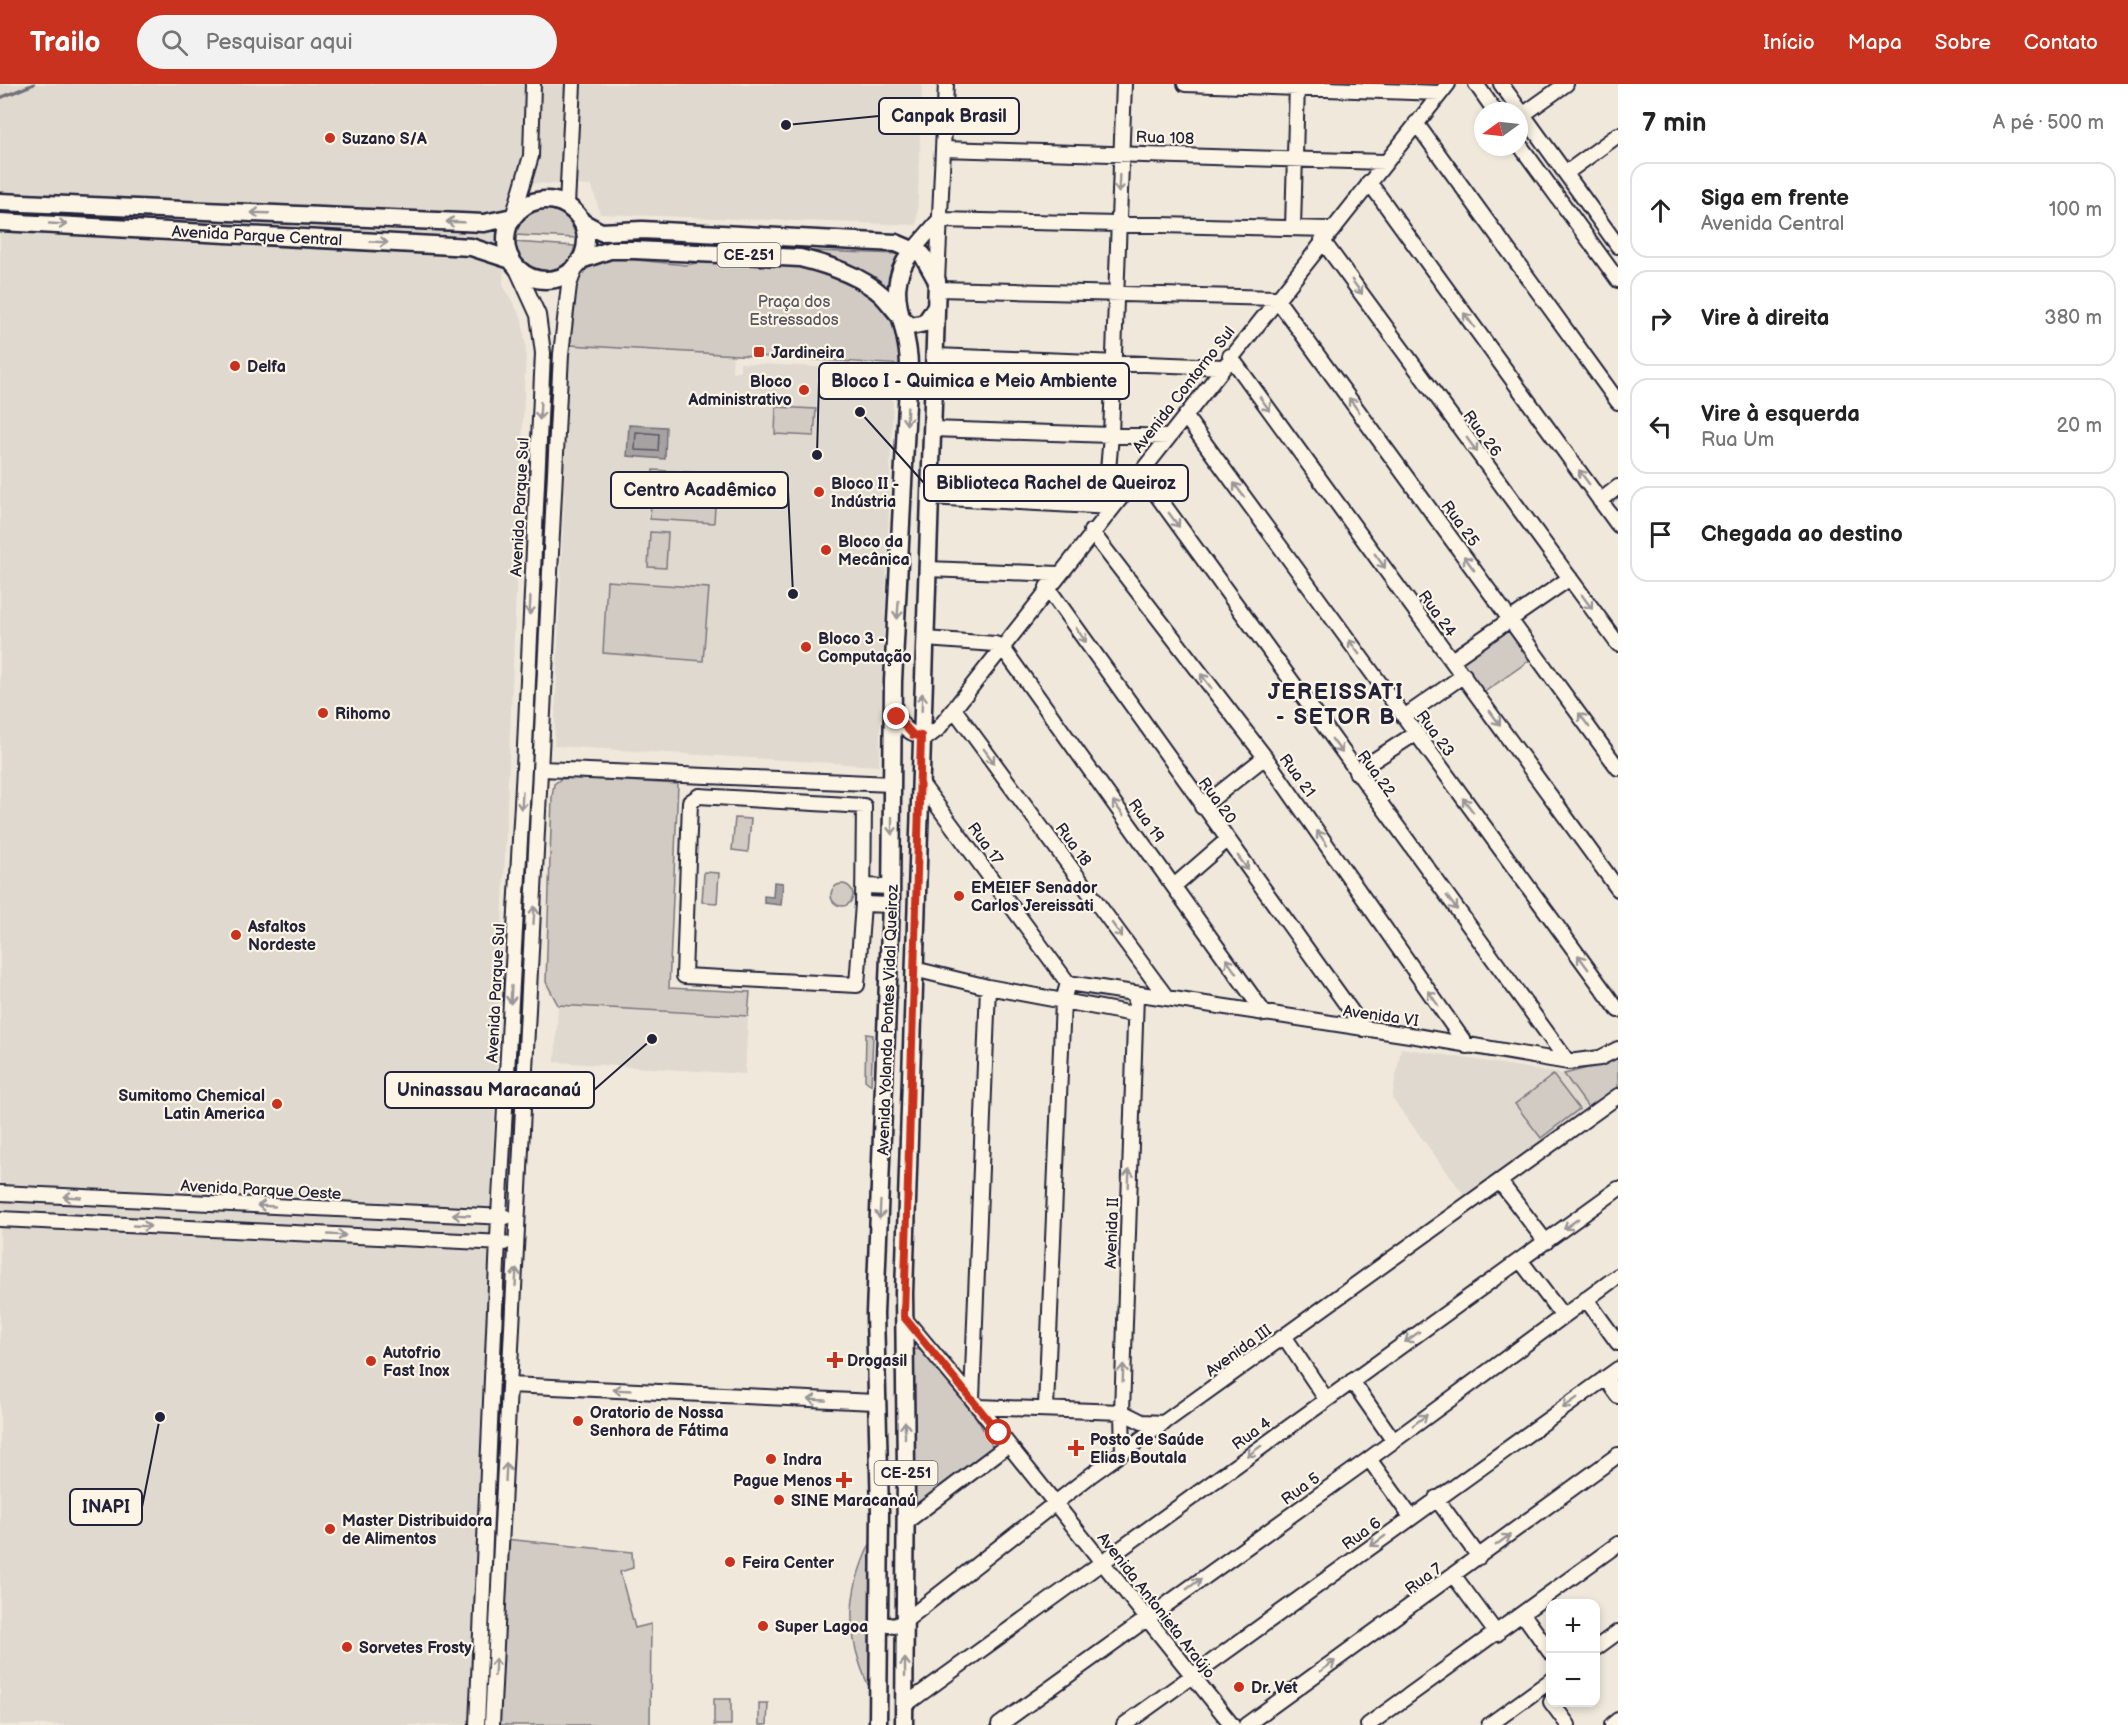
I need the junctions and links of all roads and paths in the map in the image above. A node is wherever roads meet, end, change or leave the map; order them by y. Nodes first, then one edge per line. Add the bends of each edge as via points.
1 (533, 84) edge
2 (573, 84) edge
3 (946, 84) edge
4 (1124, 84) edge
5 (1185, 84) edge
6 (1476, 84) edge
7 (1502, 84) edge
8 (1566, 84) edge
9 (1297, 86) edge
10 (1446, 87) edge
11 (1489, 102) edge
12 (1515, 102) edge
13 (1528, 111) edge
14 (1528, 120) edge
15 (1416, 123) junction
16 (1618, 135) edge
17 (943, 149) junction
18 (1120, 152) junction
19 (1528, 155) edge
20 (1293, 158) junction
21 (1385, 162) junction
22 (1566, 173) junction
23 (1369, 182) junction
24 (0, 202) edge
25 (567, 205) junction
26 (513, 217) junction
27 (939, 220) junction
28 (0, 222) edge
29 (582, 222) junction
30 (1118, 224) junction
31 (1293, 227) junction
32 (1613, 229) edge
33 (1326, 235) junction
34 (1618, 246) edge
35 (914, 249) junction
36 (514, 263) junction
37 (579, 263) junction
38 (1614, 265) edge
39 (1618, 280) edge
40 (937, 285) junction
41 (1116, 293) junction
42 (1276, 298) junction
43 (936, 308) junction
44 (900, 317) junction
45 (935, 356) junction
46 (1227, 362) junction
47 (1114, 363) junction
48 (1616, 396) edge
49 (1185, 416) junction
50 (932, 429) junction
51 (1111, 435) junction
52 (1168, 437) junction
53 (1140, 472) junction
54 (1618, 487) edge
55 (929, 498) junction
56 (1600, 501) junction
57 (1109, 506) junction
58 (1618, 525) edge
59 (1091, 531) junction
60 (927, 569) junction
61 (1059, 574) junction
62 (1570, 578) junction
63 (1047, 588) junction
64 (1510, 619) junction
65 (925, 639) junction
66 (1618, 644) edge
67 (1002, 647) junction
68 (924, 657) junction
69 (1452, 660) junction
70 (1464, 675) junction
71 (893, 681) junction
72 (893, 704) junction
73 (954, 709) junction
74 (1404, 717) junction
75 (1416, 734) junction
76 (921, 736) junction
77 (1265, 757) junction
78 (1618, 768) edge
79 (542, 769) junction
80 (1356, 772) junction
81 (920, 782) junction
82 (892, 784) junction
83 (1202, 807) junction
84 (1227, 840) junction
85 (864, 886) junction
86 (1174, 886) junction
87 (892, 887) junction
88 (1618, 889) edge
89 (863, 904) junction
90 (891, 904) junction
91 (914, 969) junction
92 (1068, 982) junction
93 (988, 987) junction
94 (1136, 995) junction
95 (1167, 998) junction
96 (1063, 1001) junction
97 (1618, 1010) edge
98 (1133, 1014) junction
99 (1265, 1014) junction
100 (1364, 1029) junction
101 (1467, 1046) junction
102 (1618, 1049) edge
103 (1568, 1062) junction
104 (1618, 1096) edge
105 (883, 1147) junction
106 (908, 1148) junction
107 (882, 1179) junction
108 (908, 1180) junction
109 (1500, 1182) junction
110 (1618, 1189) edge
111 (0, 1193) edge
112 (498, 1216) junction
113 (520, 1217) junction
114 (0, 1219) edge
115 (1546, 1242) junction
116 (498, 1243) junction
117 (518, 1245) junction
118 (1520, 1260) junction
119 (1618, 1276) edge
120 (1586, 1299) junction
121 (1562, 1315) junction
122 (904, 1317) junction
123 (1284, 1336) junction
124 (1618, 1343) edge
125 (1618, 1369) edge
126 (1605, 1378) junction
127 (1352, 1381) junction
128 (510, 1385) junction
129 (1618, 1396) edge
130 (1326, 1399) junction
131 (875, 1402) junction
132 (975, 1403) junction
133 (1046, 1407) junction
134 (1122, 1412) junction
135 (1164, 1423) junction
136 (1393, 1440) junction
137 (1008, 1445) junction
138 (1123, 1452) junction
139 (1618, 1455) edge
140 (1370, 1459) junction
141 (1436, 1498) junction
142 (1056, 1504) junction
143 (1411, 1516) junction
144 (906, 1522) junction
145 (1618, 1544) edge
146 (1479, 1557) junction
147 (1102, 1562) junction
148 (1454, 1576) junction
149 (1523, 1614) junction
150 (1146, 1618) junction
151 (905, 1621) junction
152 (879, 1623) junction
153 (1618, 1632) edge
154 (1497, 1634) junction
155 (1546, 1645) edge
156 (1600, 1645) edge
157 (1192, 1677) junction
158 (1545, 1684) edge
159 (905, 1706) junction
160 (1555, 1707) edge
161 (1618, 1720) edge
162 (477, 1725) edge
163 (492, 1725) edge
164 (878, 1725) edge
165 (904, 1725) edge
166 (999, 1725) edge
167 (1124, 1725) edge
168 (1232, 1725) edge
169 (1246, 1725) edge
170 (1368, 1725) edge
171 (1489, 1725) edge
172 (1568, 1725) edge
173 (1612, 1725) edge

1 - 26 street via 531,156
2 - 25 street
3 - 17 street
4 - 18 street
5 - 9 street
6 - 11 street
7 - 12 street
8 - 13 street
9 - 10 street
9 - 20 street
10 - 15 street, Avenida Contorno Sul
14 - 22 street
15 - 21 street, Avenida Contorno Sul
15 - 48 street
16 - 22 street
17 - 18 street, Rua 108
17 - 27 street
18 - 20 street, Rua 108
18 -> 30 street
19 - 38 street
20 - 21 street, Rua 108
20 - 31 street
21 - 23 street, Avenida Contorno Sul
22 - 32 street
23 - 33 street, Avenida Contorno Sul
56 -> 23 street
26 -> 24 main road, Avenida Parque Central via 484,223
25 - 26 main road via 544,199 532,202
25 - 29 main road, CE-251
26 - 36 main road via 506,238
27 - 30 street
27 - 35 street
27 - 40 street
28 -> 36 main road, Avenida Parque Central via 471,247
29 - 35 main road, CE-251 via 601,232 642,230 896,243
29 - 37 main road via 586,242
30 - 31 street
30 - 41 street
31 - 33 street
32 - 34 street
33 - 42 street, Avenida Contorno Sul
33 -> 62 street, Rua 26
35 - 40 main road via 926,259
35 - 44 main road, CE-251 via 897,281
36 - 37 main road, CE-251 via 525,274 547,280 568,274
36 -> 112 street, Avenida Parque Sul via 538,315 543,353
37 - 44 main road, CE-251 via 596,253 626,250 800,258 862,281
37 - 79 street, Avenida Parque Sul via 569,285 561,354
38 - 39 street
40 - 41 street
40 - 43 main road, CE-251
41 - 42 street
41 - 47 street
42 - 46 street, Avenida Contorno Sul
64 -> 42 street, Rua 25
43 - 44 main road via 921,325 912,326
43 - 45 main road, Avenida Yolanda Pontes Vidal Queiroz / CE-251
44 -> 71 main road, Avenida Yolanda Pontes Vidal Queiroz / CE-251 via 909,365
45 - 47 street
45 - 50 main road, Avenida Yolanda Pontes Vidal Queiroz / CE-251
46 - 47 street
46 - 49 street, Avenida Contorno Sul
46 -> 69 street, Rua 24
47 - 51 street
49 - 52 street, Avenida Contorno Sul
74 -> 49 street, Rua 23
50 - 51 street
50 - 55 main road, Avenida Yolanda Pontes Vidal Queiroz / CE-251
51 - 52 street
51 - 57 street
52 - 53 street, Avenida Contorno Sul
53 - 57 street, Avenida Contorno Sul
53 -> 80 street, Rua 22
54 - 56 street
55 - 57 street
55 - 60 main road, Avenida Yolanda Pontes Vidal Queiroz / CE-251
56 - 58 street
57 - 59 street, Avenida Contorno Sul
59 - 61 street, Avenida Contorno Sul
77 -> 59 street, Rua 21
60 - 61 street
60 - 65 main road, Avenida Yolanda Pontes Vidal Queiroz / CE-251
61 - 63 street, Avenida Contorno Sul
62 - 64 street
62 -> 66 street, Rua 26
63 - 67 street, Avenida Contorno Sul
63 -> 83 street, Rua 20
64 - 69 street
78 -> 64 street, Rua 25
65 - 67 street
65 - 68 main road, Avenida Yolanda Pontes Vidal Queiroz / CE-251
67 - 73 street, Avenida Contorno Sul
86 -> 67 street, Rua 19
68 - 71 main road via 908,662
76 -> 68 main road, Avenida Yolanda Pontes Vidal Queiroz / CE-251
69 - 70 street, Rua 24
70 - 74 street
70 -> 88 street, Rua 24
71 - 72 main road, Avenida Yolanda Pontes Vidal Queiroz / CE-251
72 - 76 street via 901,723 913,735
72 - 82 main road, Avenida Yolanda Pontes Vidal Queiroz / CE-251
73 - 76 street, Avenida Contorno Sul via 932,735
73 -> 95 street, Rua 18
74 - 75 street, Rua 23
75 - 80 street
97 -> 75 street, Rua 23
76 - 81 main road, Avenida Yolanda Pontes Vidal Queiroz / CE-251
77 - 83 street
101 -> 77 street, Rua 21
79 - 82 street
113 -> 79 street, Avenida Parque Sul
80 -> 103 street, Rua 22
81 - 91 main road, Avenida Yolanda Pontes Vidal Queiroz / CE-251
81 - 92 street, Rua 17
82 -> 87 main road, Avenida Yolanda Pontes Vidal Queiroz / CE-251
83 - 84 street, Rua 20
84 - 86 street
84 -> 100 street, Rua 20
85 - 87 street
85 - 89 street
85 - 89 street via 864,806 693,798 690,802 682,971 688,978 854,986 859,981
99 -> 86 street, Rua 19
87 - 90 main road, Avenida Yolanda Pontes Vidal Queiroz / CE-251
89 - 90 street
90 - 105 main road, Avenida Yolanda Pontes Vidal Queiroz / CE-251
91 - 93 street
91 - 106 main road, Avenida Yolanda Pontes Vidal Queiroz / CE-251
92 - 94 street, Avenida VI
92 - 96 street
93 - 96 street
93 - 132 street
94 - 95 street, Avenida VI
94 - 98 street, Avenida II
95 - 99 street, Avenida VI
96 - 98 street
96 - 133 street
134 -> 98 street, Avenida II
99 - 100 street, Avenida VI
100 - 101 street, Avenida VI
101 - 103 street, Avenida VI
102 - 103 street, Avenida VI via 1600,1058
104 - 109 street, Avenida III
105 - 106 main road
105 - 107 main road, Avenida Yolanda Pontes Vidal Queiroz / CE-251
106 - 108 main road, Avenida Yolanda Pontes Vidal Queiroz / CE-251
107 - 108 main road
107 -> 131 main road, Avenida Yolanda Pontes Vidal Queiroz / CE-251
108 - 122 main road, Avenida Yolanda Pontes Vidal Queiroz / CE-251
109 - 115 street
109 - 123 street, Avenida III
110 -> 115 street, Rua 4
112 -> 111 street, Avenida Parque Oeste
112 - 113 street, Avenida Parque Oeste
112 - 116 street, Avenida Parque Sul
113 - 117 street, Avenida Parque Sul
114 -> 116 street
115 - 118 street, Rua 4
116 - 117 street
116 - 162 street, Avenida Parque Sul
128 -> 117 street, Avenida Parque Sul
118 - 121 street
118 -> 127 street, Rua 4
119 - 120 street, Rua 5
120 - 121 street, Rua 5
120 - 124 street
136 -> 121 street, Rua 5
122 - 132 street, Avenida Antonieta Araújo
144 -> 122 main road, Avenida Yolanda Pontes Vidal Queiroz / CE-251
123 - 130 street
123 - 135 street, Avenida III
125 - 126 street, Rua 6
126 - 129 street
126 -> 141 street, Rua 6
127 - 130 street, Rua 4
127 - 136 street
131 -> 128 street
163 -> 128 street, Avenida Parque Sul
130 -> 147 street, Rua 4
131 - 152 main road, Avenida Yolanda Pontes Vidal Queiroz / CE-251 via 880,1512
132 - 133 street
132 - 137 street, Avenida Antonieta Araújo
133 - 134 street
134 - 135 street via 1142,1422
134 - 138 street, Avenida II
135 - 138 street, Avenida III
136 - 140 street, Rua 5
137 - 142 street, Avenida Antonieta Araújo
137 - 144 street
138 - 142 street, Avenida III
146 -> 139 street, Rua 7
140 - 143 street
150 -> 140 street, Rua 5
141 - 143 street, Rua 6
141 - 146 street
142 - 147 street, Avenida Antonieta Araújo
142 - 151 street, Avenida III
143 -> 157 street, Rua 6
144 - 151 main road, Avenida Yolanda Pontes Vidal Queiroz / CE-251
145 - 149 street
146 - 148 street, Rua 7
147 - 150 street, Avenida Antonieta Araújo
147 - 159 street, Rua 4
148 - 154 street
169 -> 148 street, Rua 7
149 - 154 street
149 - 155 street
150 - 157 street, Avenida Antonieta Araújo
150 - 166 street, Rua 5
151 - 152 street via 889,1627
159 -> 151 main road, Avenida Yolanda Pontes Vidal Queiroz / CE-251
152 - 164 main road, Avenida Yolanda Pontes Vidal Queiroz / CE-251
153 - 156 street
154 - 170 street
157 - 167 street, Rua 6
157 - 168 street, Avenida Antonieta Araújo
158 - 171 street
159 - 165 main road, Avenida Yolanda Pontes Vidal Queiroz / CE-251
160 - 172 street
161 - 173 street

